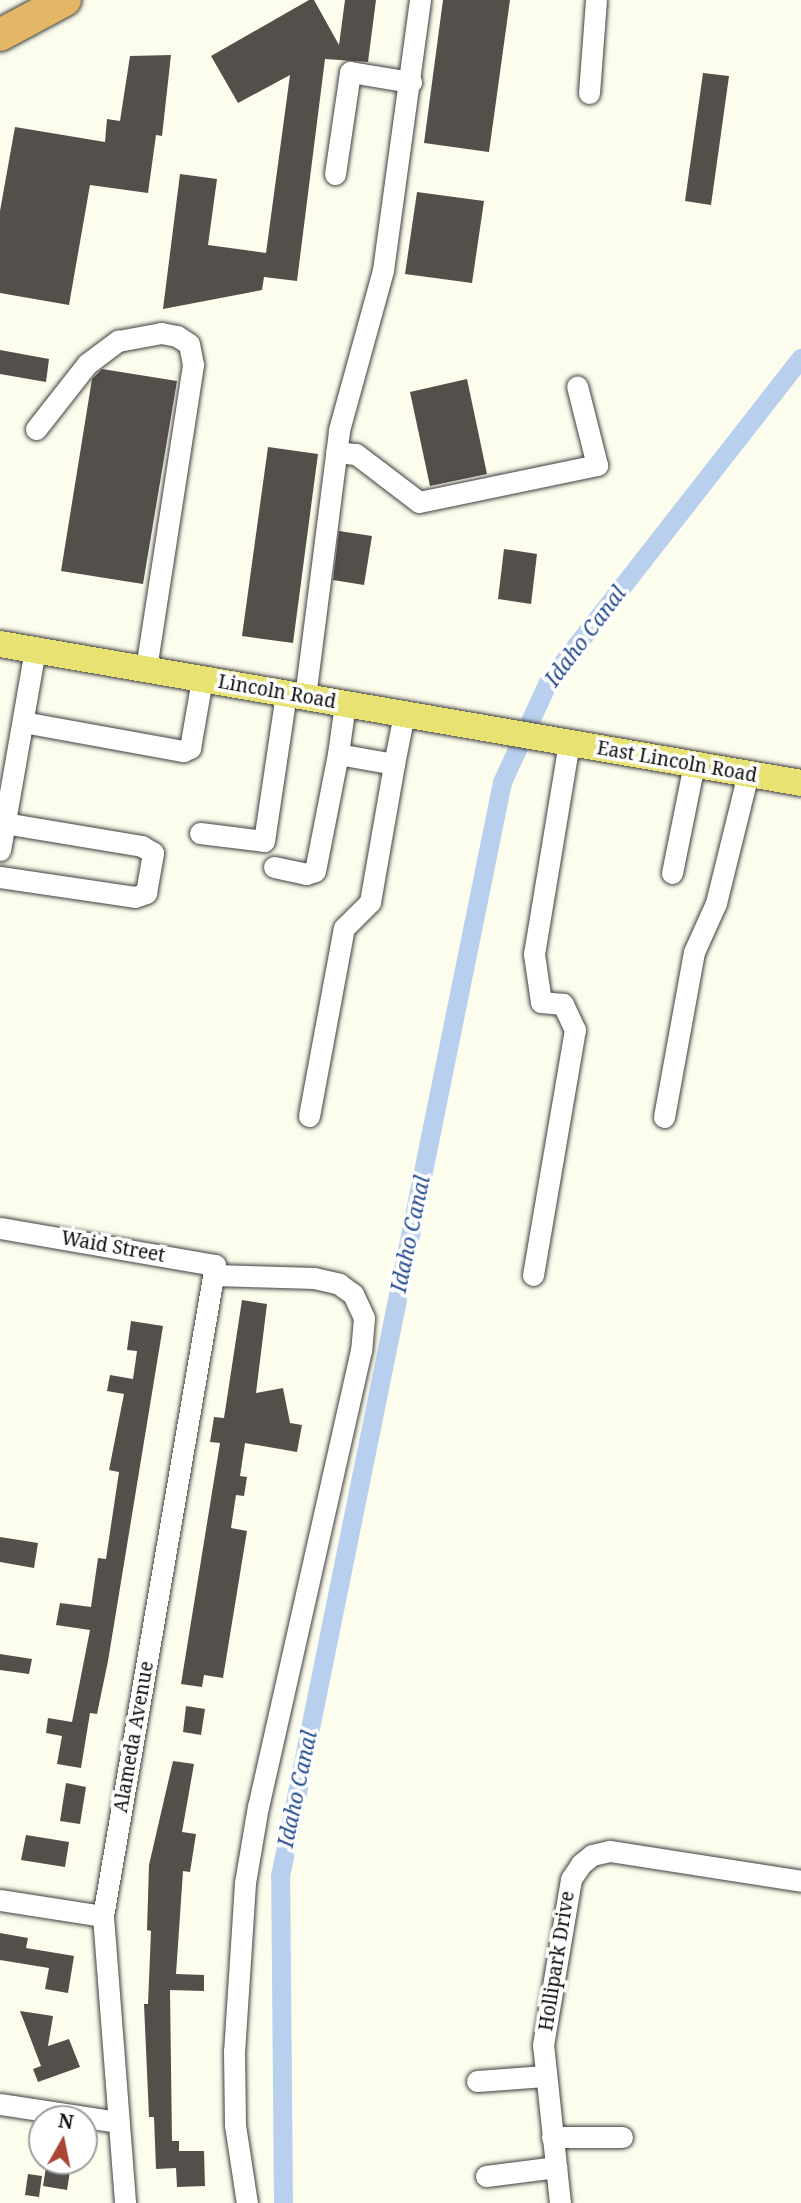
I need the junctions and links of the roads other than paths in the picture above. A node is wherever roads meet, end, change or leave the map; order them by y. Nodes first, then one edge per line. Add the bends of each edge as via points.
1 (65, 0) edge
2 (420, 0) edge
3 (596, 0) edge
4 (0, 34) edge
5 (411, 82) junction
6 (589, 93) dead end
7 (335, 174) dead end
8 (578, 386) dead end
9 (36, 429) dead end
10 (336, 452) junction
11 (0, 644) edge
12 (35, 650) junction
13 (146, 669) junction
14 (202, 679) junction
15 (295, 695) junction
16 (345, 704) junction
17 (404, 714) junction
18 (23, 722) junction
19 (561, 742) junction
20 (338, 754) junction
21 (394, 764) junction
22 (694, 764) junction
23 (748, 774) junction
24 (801, 783) edge
25 (5, 823) junction
26 (200, 833) dead end
27 (0, 850) edge
28 (274, 867) dead end
29 (672, 873) dead end
30 (0, 877) edge
31 (309, 1116) dead end
32 (663, 1117) dead end
33 (0, 1228) edge
34 (214, 1275) junction
35 (533, 1275) dead end
36 (801, 1881) edge
37 (0, 1900) edge
38 (103, 1916) junction
39 (545, 2076) junction
40 (477, 2081) dead end
41 (0, 2104) edge
42 (117, 2122) junction
43 (552, 2137) junction
44 (622, 2137) dead end
45 (556, 2167) junction
46 (486, 2176) dead end
47 (125, 2203) edge
48 (247, 2203) edge
49 (560, 2203) edge

1 - 4 highway
2 - 5 street
3 - 6 street
5 - 7 street via 350,72
5 - 10 street via 383,270
8 - 10 street via 597,465 419,502 356,454
9 - 13 street via 87,363 118,341 162,333 189,344 193,365
10 - 15 street
11 - 12 main road, Lincoln Road
12 - 13 main road, Lincoln Road
12 - 18 street
13 - 14 main road, Lincoln Road
14 - 15 main road, Lincoln Road
14 - 18 street via 190,748 183,751
15 - 16 main road, Lincoln Road
15 - 26 street via 273,762 278,773 264,841
16 - 17 main road, Lincoln Road
16 - 20 street
17 - 19 main road, Lincoln Road
17 - 21 street
18 - 25 street
19 - 22 main road, East Lincoln Road
19 - 35 street via 534,954 541,1002 563,1004 575,1030
20 - 21 street
20 - 28 street via 315,871 306,874
21 - 31 street via 370,902 345,928
22 - 23 main road, East Lincoln Road
22 - 29 street
23 - 24 main road, East Lincoln Road
23 - 32 street via 716,904 694,952
25 - 27 street
25 - 30 street via 142,846 153,853 146,893 135,897
33 - 34 street, Waid Street via 215,1265
34 - 38 street, Alameda Avenue
34 - 48 street via 314,1278 339,1284 353,1294 364,1318 361,1350 258,1806 245,1883 233,2050 235,2125
36 - 39 street, Hollipark Drive via 624,1852 592,1855 571,1880 545,2025
37 - 38 street
38 - 42 street, Alameda Avenue
39 - 40 street
39 - 43 street, Hollipark Drive
41 - 42 street
42 - 47 street, Alameda Avenue
43 - 44 street
43 - 45 street, Hollipark Drive
45 - 46 street
45 - 49 street, Hollipark Drive

